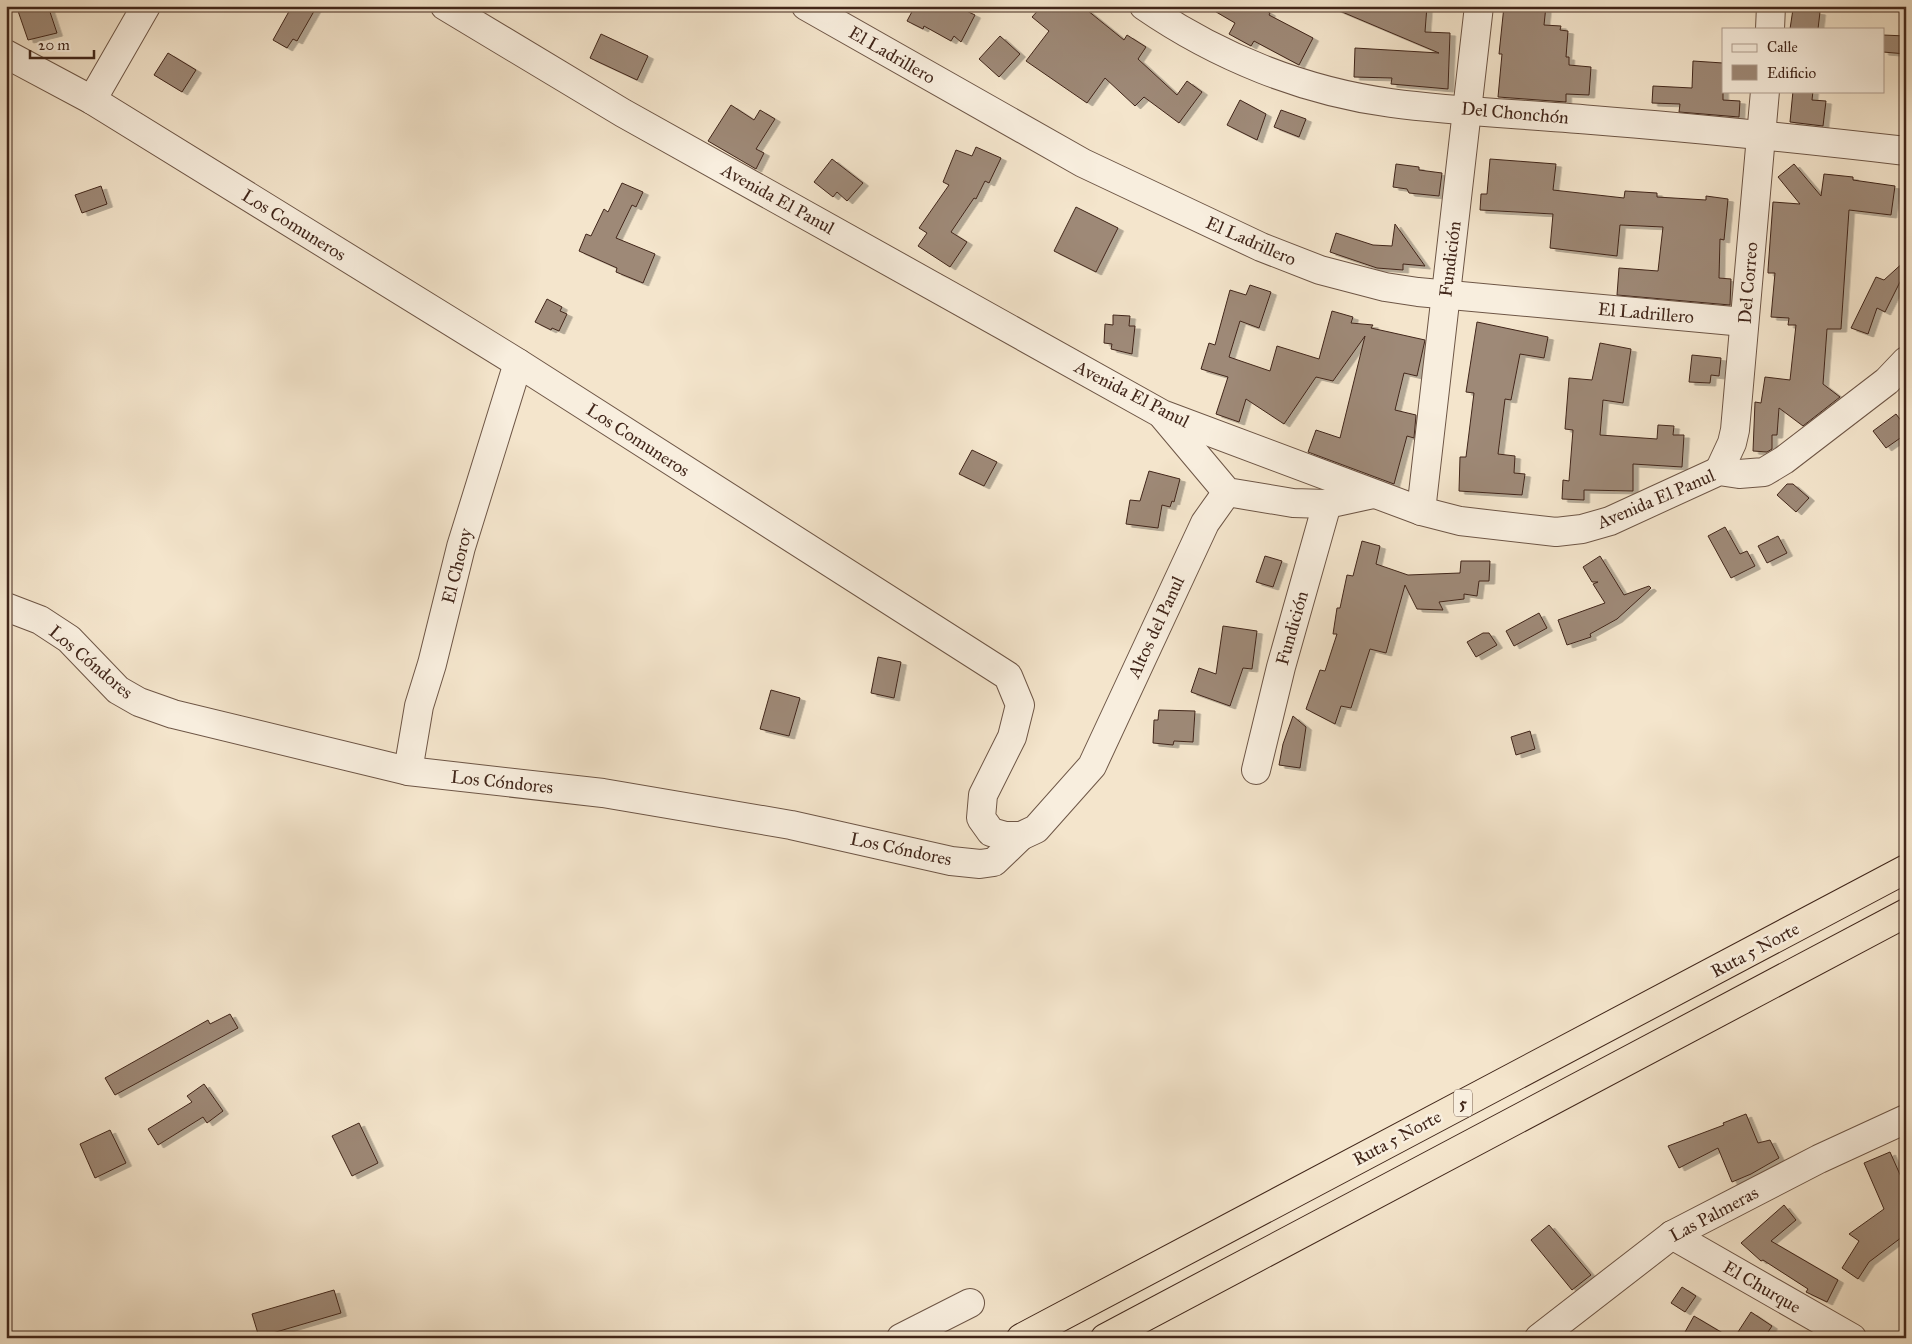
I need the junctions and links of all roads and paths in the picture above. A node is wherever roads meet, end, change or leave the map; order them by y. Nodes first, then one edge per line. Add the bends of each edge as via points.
1 (146, 6) edge
2 (445, 6) edge
3 (806, 6) edge
4 (1144, 6) edge
5 (1479, 6) edge
6 (1771, 6) edge
7 (1770, 28) edge
8 (6, 54) edge
9 (1765, 92) edge
10 (92, 100) junction
11 (1467, 109) junction
12 (1761, 134) junction
13 (1906, 151) edge
14 (1446, 294) junction
15 (1744, 322) junction
16 (1906, 361) edge
17 (518, 363) junction
18 (1162, 414) junction
19 (1719, 472) junction
20 (1227, 492) junction
21 (1373, 494) junction
22 (1327, 504) junction
23 (1421, 511) junction
24 (6, 607) edge
25 (1256, 770) dead end
26 (408, 771) junction
27 (1021, 836) junction
28 (1906, 869) edge
29 (1906, 913) edge
30 (1906, 1119) edge
31 (1672, 1235) junction
32 (970, 1303) dead end
33 (900, 1338) edge
34 (1021, 1338) edge
35 (1105, 1338) edge
36 (1539, 1338) edge
37 (1852, 1338) edge

1 - 10 street
2 - 18 street, Avenida El Panul via 623,113
3 - 14 street, El Ladrillero via 1083,164 1261,247 1313,268 1352,279
4 - 11 street, Del Chonchón via 1237,59 1313,86 1390,103
5 - 11 street, Fundición
6 - 7 street
8 - 10 street, Los Comuneros
9 - 12 street, Del Correo
10 - 17 street, Los Comuneros
11 - 12 street, Del Chonchón
11 - 14 street, Fundición
12 - 13 street, Del Chonchón
12 - 15 street, Del Correo
14 - 15 street, El Ladrillero
14 - 23 street, Fundición
15 - 19 street, Del Correo via 1735,430
16 - 19 street, Avenida El Panul via 1887,381 1764,472
17 - 26 street, El Choroy via 461,547 419,706
17 - 27 street, Los Comuneros via 1008,676 1020,705 1012,738 983,795 981,818 991,832
18 - 20 street
18 - 21 street, Avenida El Panul
19 - 23 street, Avenida El Panul via 1610,521 1582,529 1556,532 1526,529 1460,521
20 - 22 street via 1294,503
20 - 27 street, Altos del Panul via 1205,523 1092,766 1036,829
21 - 22 street
21 - 23 street, Avenida El Panul
22 - 25 street, Fundición
24 - 26 street, Los Cóndores via 40,620 69,639 118,690 139,702 173,714
26 - 27 street, Los Cóndores via 603,793 791,825 951,861 994,862
28 - 34 highway, Ruta 5 Norte / 5
29 - 35 highway, 5
30 - 31 street, Las Palmeras via 1819,1159
31 - 36 street, Las Palmeras
31 - 37 street, El Churque
32 - 33 street

